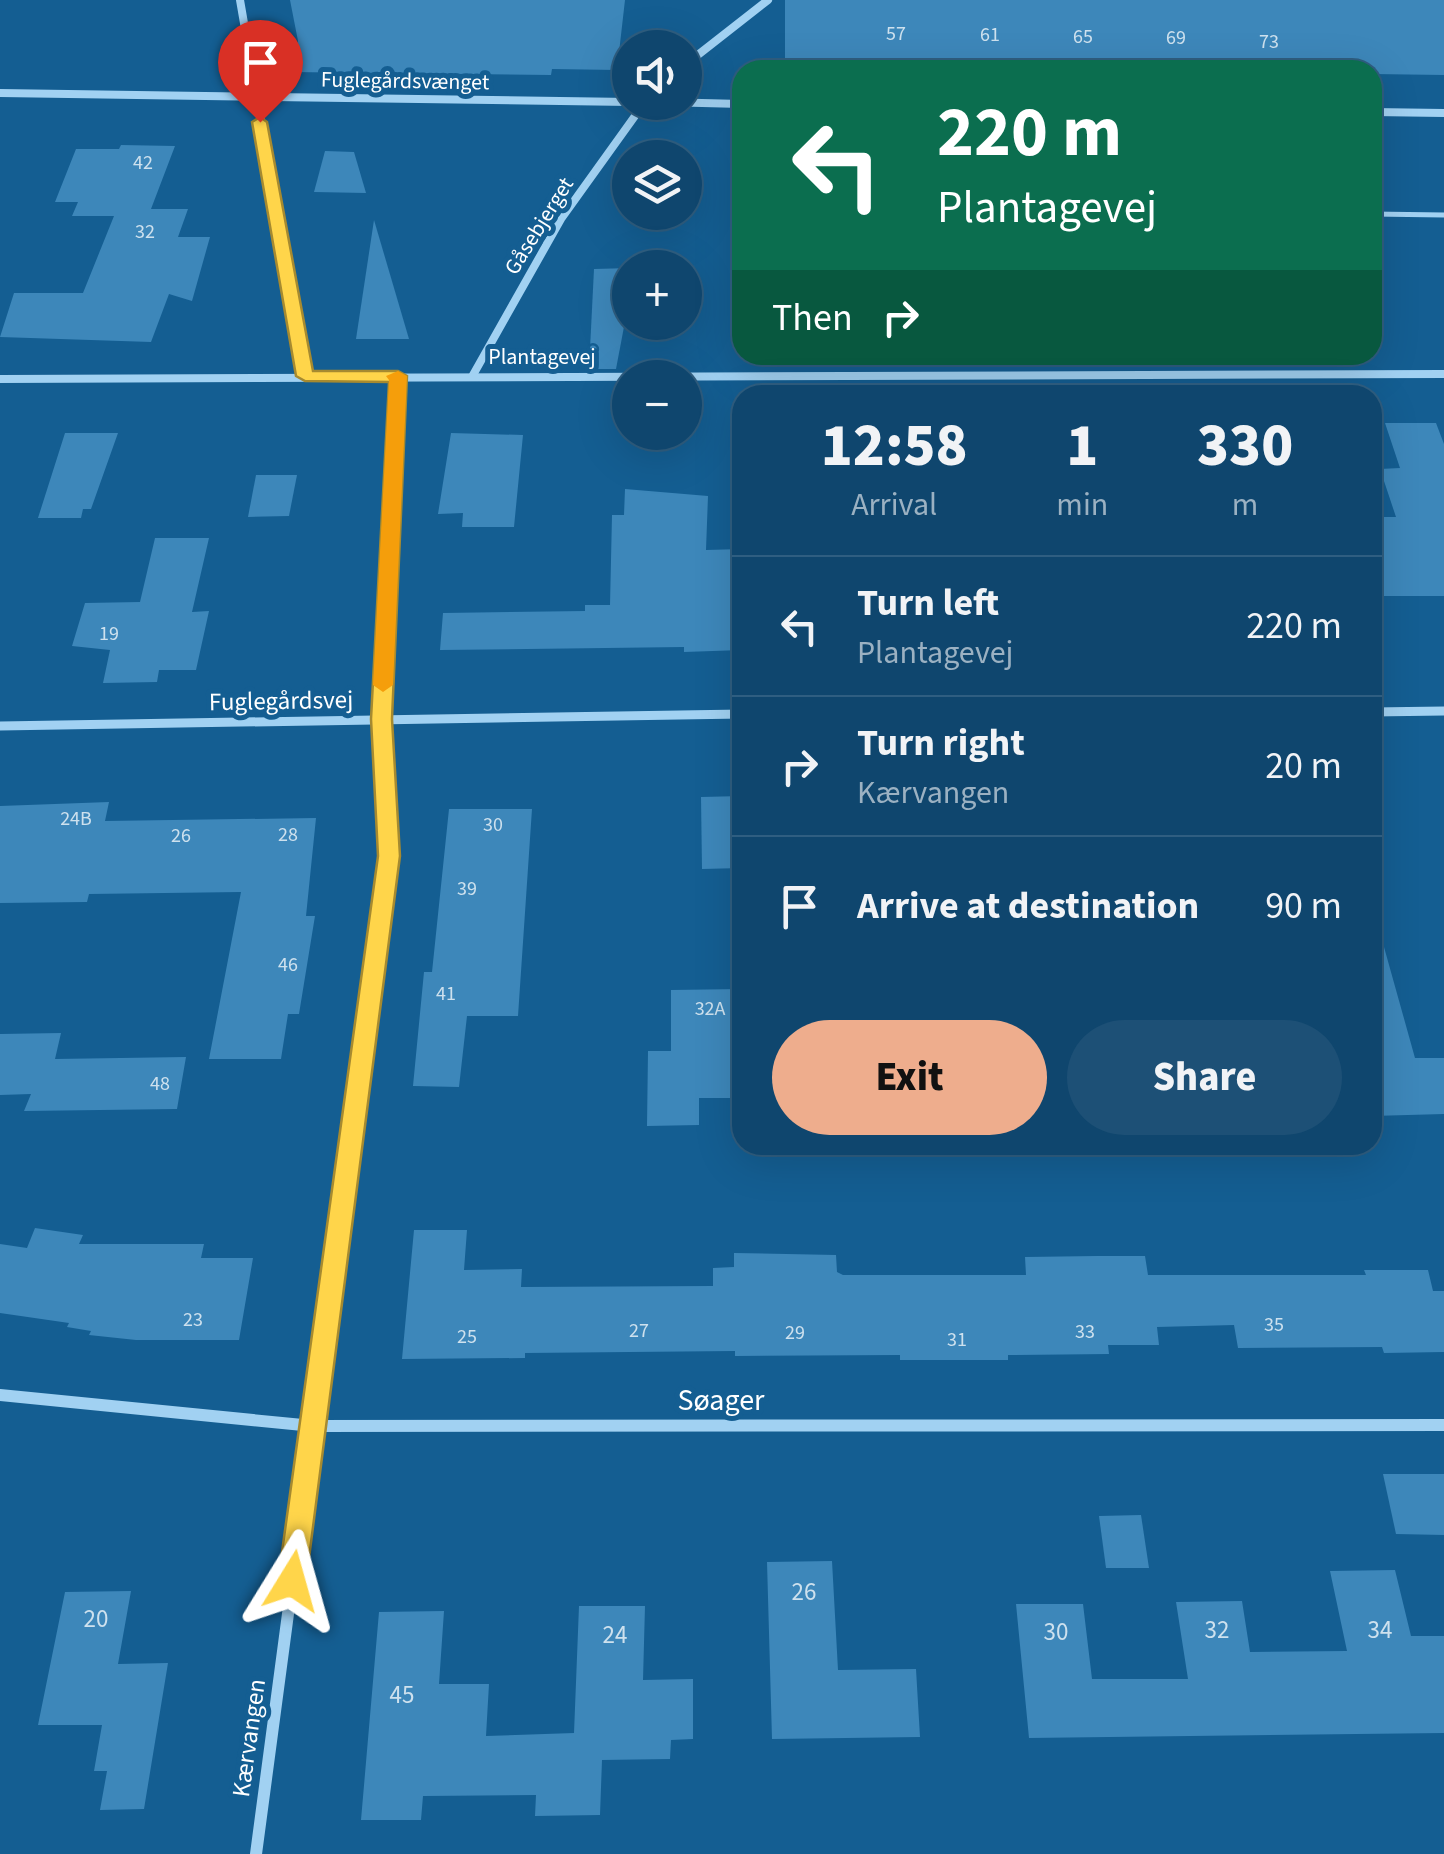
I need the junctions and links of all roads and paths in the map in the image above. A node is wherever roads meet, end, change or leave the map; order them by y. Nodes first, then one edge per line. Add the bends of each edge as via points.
1 (240, 0) edge
2 (768, 0) edge
3 (702, 51) edge
4 (0, 93) edge
5 (258, 96) junction
6 (612, 102) edge
7 (702, 103) edge
8 (732, 104) edge
9 (1382, 112) edge
10 (1444, 113) edge
11 (632, 120) edge
12 (1382, 214) edge
13 (1444, 216) edge
14 (1444, 374) edge
15 (473, 375) junction
16 (305, 376) junction
17 (398, 376) junction
18 (0, 380) edge
19 (1444, 711) edge
20 (1382, 712) edge
21 (732, 714) edge
22 (381, 719) junction
23 (0, 726) edge
24 (0, 1395) edge
25 (1444, 1424) edge
26 (312, 1426) junction
27 (256, 1854) edge

1 - 5 street
2 - 3 street
4 - 5 street, Fuglegårdsvænget
5 - 6 street, Fuglegårdsvænget
5 - 16 street
7 - 8 street
9 - 10 street
11 - 15 street, Gåsebjerget via 561,218
12 - 13 lane
14 - 15 street, Plantagevej
15 - 17 street, Plantagevej
16 - 17 street, Plantagevej
16 - 18 street, Plantagevej
17 - 22 street, Kærvangen
19 - 20 street
21 - 22 street, Fuglegårdsvej
22 - 23 street, Fuglegårdsvej
22 - 26 street, Kærvangen via 389,856
24 - 26 street, Søager
25 - 26 street, Søager
26 - 27 street, Kærvangen

